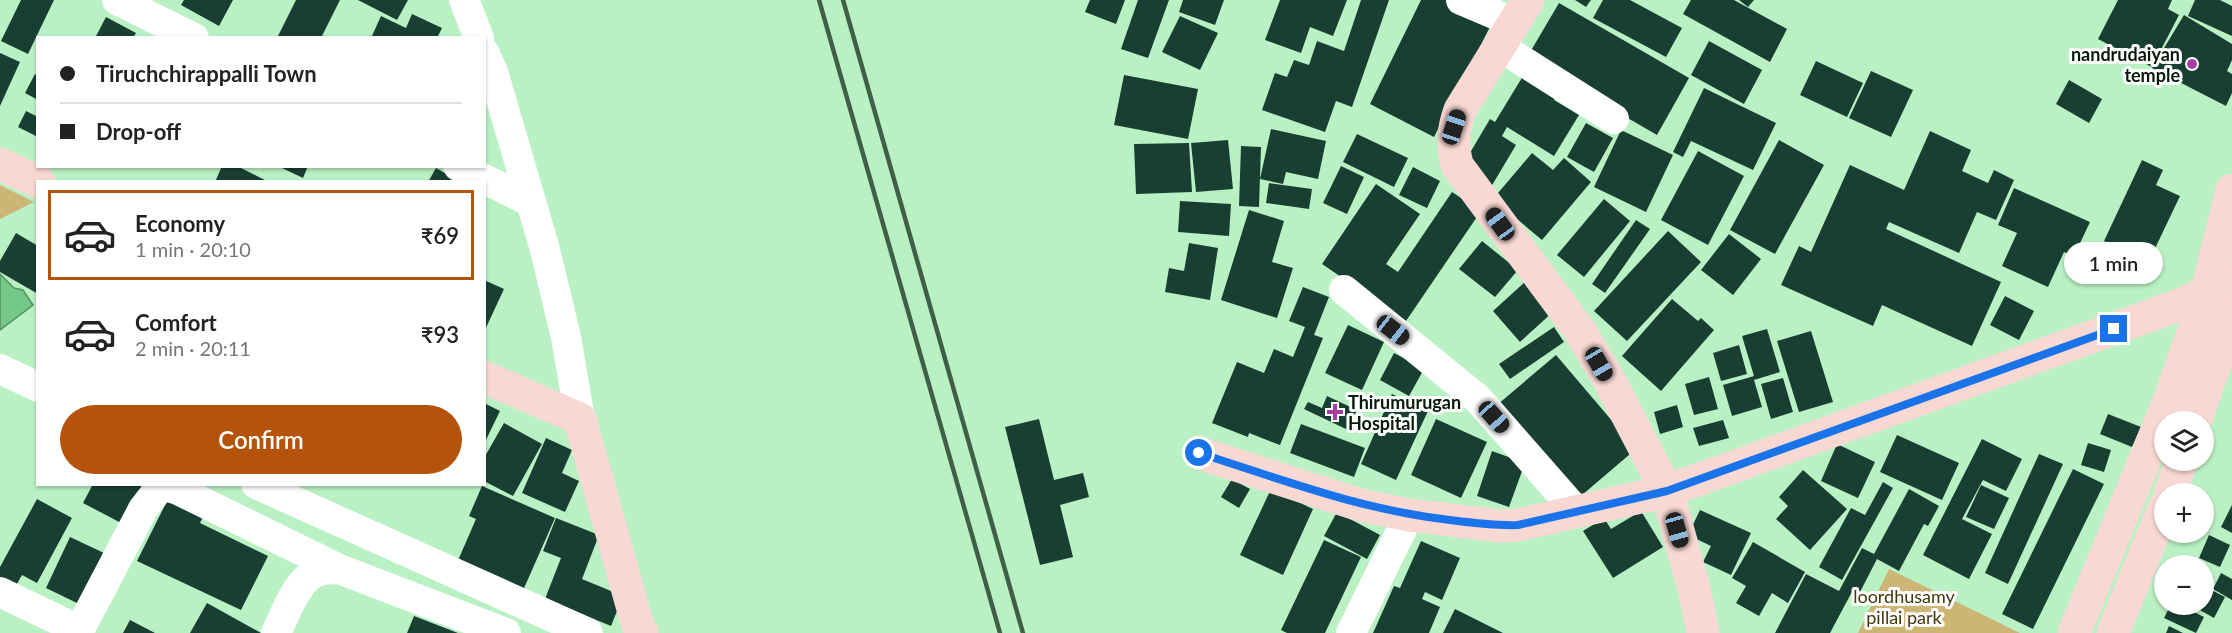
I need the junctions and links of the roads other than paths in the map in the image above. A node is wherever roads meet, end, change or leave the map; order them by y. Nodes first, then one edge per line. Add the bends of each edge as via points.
1 (117, 0) edge
2 (464, 0) edge
3 (1461, 0) edge
4 (1513, 23) edge
5 (190, 36) edge
6 (478, 36) edge
7 (486, 56) edge
8 (1614, 119) dead end
9 (0, 164) edge
10 (462, 168) edge
11 (36, 181) edge
12 (2232, 190) edge
13 (531, 202) junction
14 (2219, 286) edge
15 (1344, 290) dead end
16 (2232, 316) edge
17 (0, 369) edge
18 (486, 379) edge
19 (36, 386) edge
20 (2199, 411) edge
21 (580, 419) junction
22 (1199, 453) dead end
23 (260, 486) edge
24 (1667, 491) junction
25 (1577, 512) junction
26 (1408, 515) junction
27 (2154, 533) edge
28 (339, 569) junction
29 (0, 592) edge
30 (496, 631) edge
31 (79, 632) edge
32 (276, 633) edge
33 (588, 633) edge
34 (642, 633) edge
35 (1351, 633) edge
36 (1702, 633) edge
37 (2074, 633) edge
38 (2113, 633) edge

1 - 5 street
2 - 6 street
3 - 4 street
4 - 8 street
4 - 24 street via 1460,110 1453,142 1457,165 1580,331
7 - 13 street
9 - 11 street
10 - 13 street
12 - 14 street
13 - 21 street via 566,337
14 - 24 street via 2181,304
14 - 37 street
15 - 25 street via 1478,399
16 - 20 street
17 - 19 street
18 - 21 street
21 - 34 street
22 - 26 street via 1360,504
23 - 33 street
24 - 25 street
24 - 36 street via 1694,588
25 - 26 street via 1499,526
26 - 35 street
27 - 38 street
28 - 30 street
28 - 31 street via 165,486 143,509
28 - 32 street via 311,574 297,591
29 - 31 street

